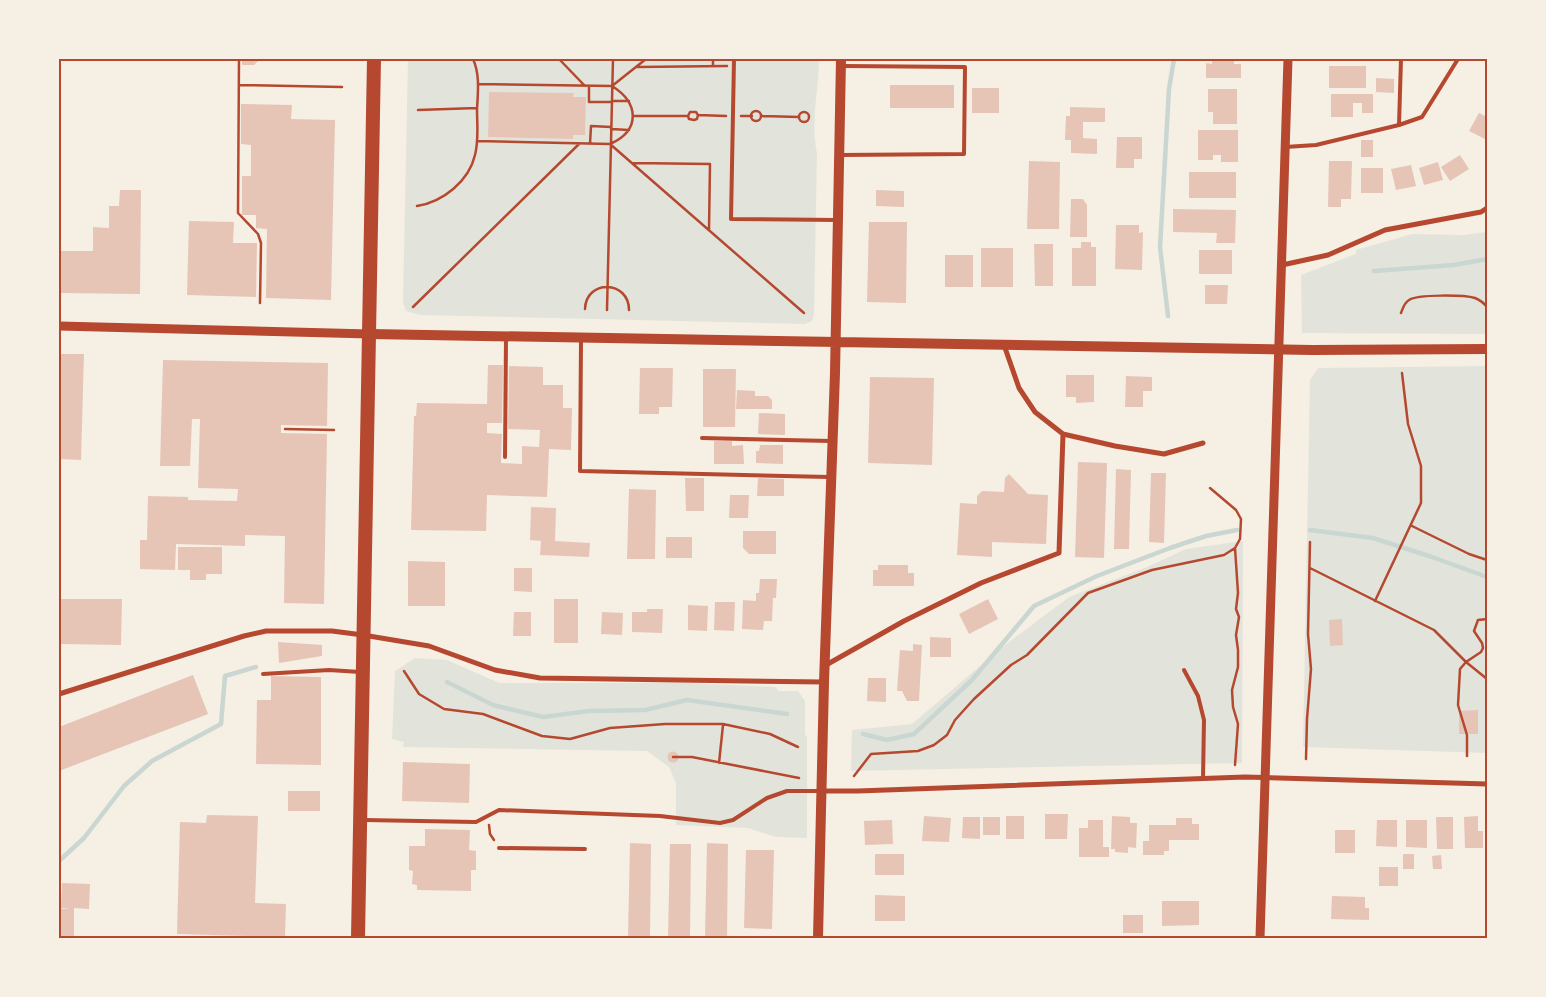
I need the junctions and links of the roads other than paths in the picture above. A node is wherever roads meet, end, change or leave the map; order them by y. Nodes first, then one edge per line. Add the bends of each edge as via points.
1 (374, 59) edge
2 (734, 59) edge
3 (1288, 59) edge
4 (1401, 59) edge
5 (1458, 59) edge
6 (841, 63) edge
7 (1399, 125) junction
8 (1285, 147) junction
9 (839, 155) junction
10 (1487, 208) edge
11 (838, 220) junction
12 (1282, 265) junction
13 (59, 326) edge
14 (370, 334) junction
15 (506, 336) junction
16 (581, 337) junction
17 (836, 342) junction
18 (1004, 345) junction
19 (1487, 349) edge
20 (1279, 350) junction
21 (1063, 434) junction
22 (702, 438) dead end
23 (833, 442) junction
24 (1203, 443) dead end
25 (505, 457) dead end
26 (832, 477) junction
27 (363, 635) junction
28 (826, 665) junction
29 (1184, 670) dead end
30 (362, 672) junction
31 (263, 674) dead end
32 (824, 682) junction
33 (59, 694) edge
34 (1265, 777) junction
35 (1203, 779) junction
36 (1487, 784) edge
37 (823, 791) junction
38 (360, 820) junction
39 (499, 848) road end
40 (585, 849) dead end
41 (358, 938) edge
42 (818, 938) edge
43 (1260, 938) edge

1 - 14 highway
2 - 11 lane via 731,219
3 - 8 street
4 - 7 lane
5 - 7 lane via 1422,117
6 - 9 main road
6 - 9 lane via 965,67 964,154
7 - 8 lane via 1316,145
8 - 12 street
9 - 11 main road
10 - 12 street via 1481,212 1385,230 1328,255
11 - 17 main road
12 - 20 street
13 - 14 street
14 - 15 main road
14 - 27 highway
15 - 16 main road
15 - 25 lane
16 - 17 main road
16 - 26 lane via 580,471
17 - 18 main road
17 - 23 main road
18 - 20 main road
18 - 21 street via 1019,388 1035,412
19 - 20 main road
20 - 34 street
21 - 24 street via 1164,454
21 - 28 street via 1059,553 981,583
22 - 23 lane
23 - 26 main road
26 - 28 main road
27 - 30 highway
27 - 32 street via 429,646 496,670 540,678
27 - 33 street via 332,631 266,631
28 - 32 main road
29 - 35 lane via 1198,696 1204,720
30 - 31 lane via 329,670
30 - 38 highway
32 - 37 main road
34 - 35 street
34 - 36 street
34 - 43 street
35 - 37 street
37 - 38 lane via 787,791 768,798 733,820 720,823 660,816 499,810 476,822
37 - 42 main road
38 - 41 highway
39 - 40 lane

